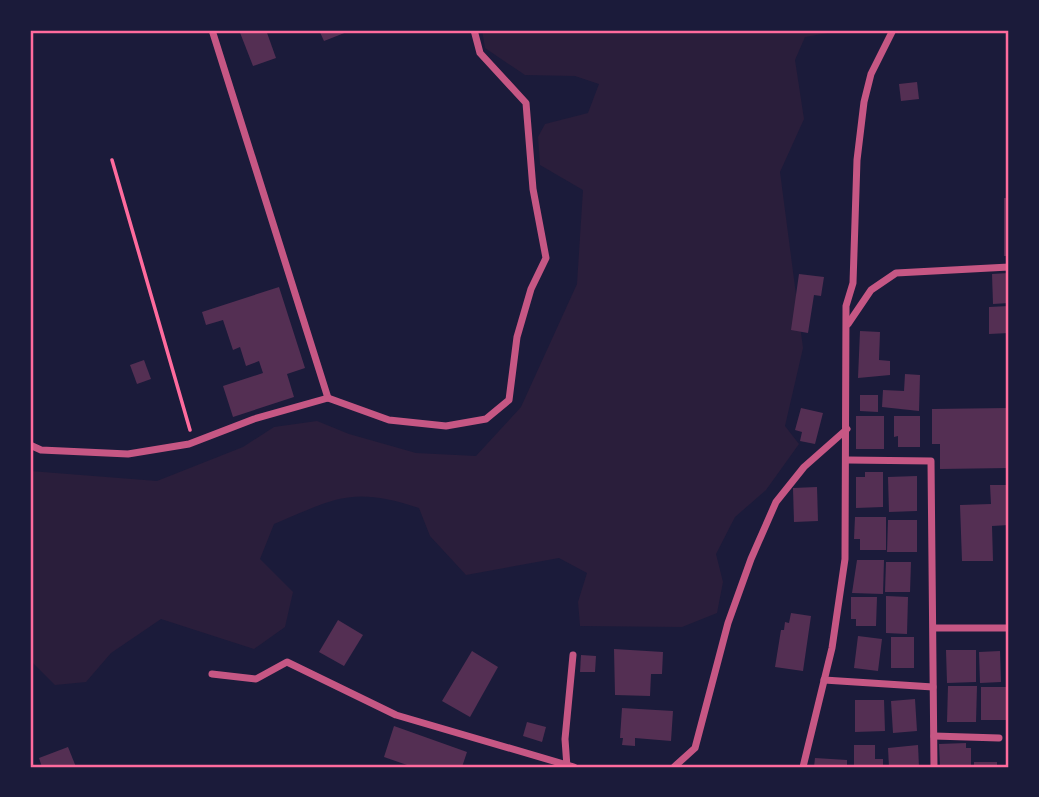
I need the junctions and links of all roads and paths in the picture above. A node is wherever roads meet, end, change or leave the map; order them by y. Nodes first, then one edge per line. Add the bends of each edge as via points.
1 (212, 30) edge
2 (474, 30) edge
3 (893, 30) edge
4 (112, 160) dead end
5 (1009, 267) edge
6 (848, 324) junction
7 (328, 398) junction
8 (847, 429) junction
9 (193, 442) junction
10 (30, 445) edge
11 (848, 460) junction
12 (934, 628) junction
13 (1009, 628) edge
14 (573, 655) dead end
15 (212, 674) dead end
16 (824, 680) junction
17 (933, 687) junction
18 (934, 736) junction
19 (999, 738) dead end
20 (567, 767) edge
21 (574, 767) edge
22 (674, 767) edge
23 (803, 767) edge
24 (934, 767) edge

1 - 7 street
2 - 7 street via 480,54 526,103 533,189 546,258 517,337 509,400 486,419 446,426 389,420
3 - 6 street via 871,74 864,102
4 - 9 path
5 - 6 street via 896,273 871,290
6 - 8 street
7 - 9 street
8 - 11 street
8 - 22 street via 804,467 776,502 728,623 695,748
9 - 10 street via 128,454 41,450
11 - 12 street via 931,461
11 - 16 street via 845,559
12 - 13 street
12 - 17 street
14 - 20 street
15 - 20 street via 256,679 287,663 396,715
16 - 17 street
16 - 23 street
17 - 18 street
18 - 19 street
18 - 24 street
20 - 21 street

